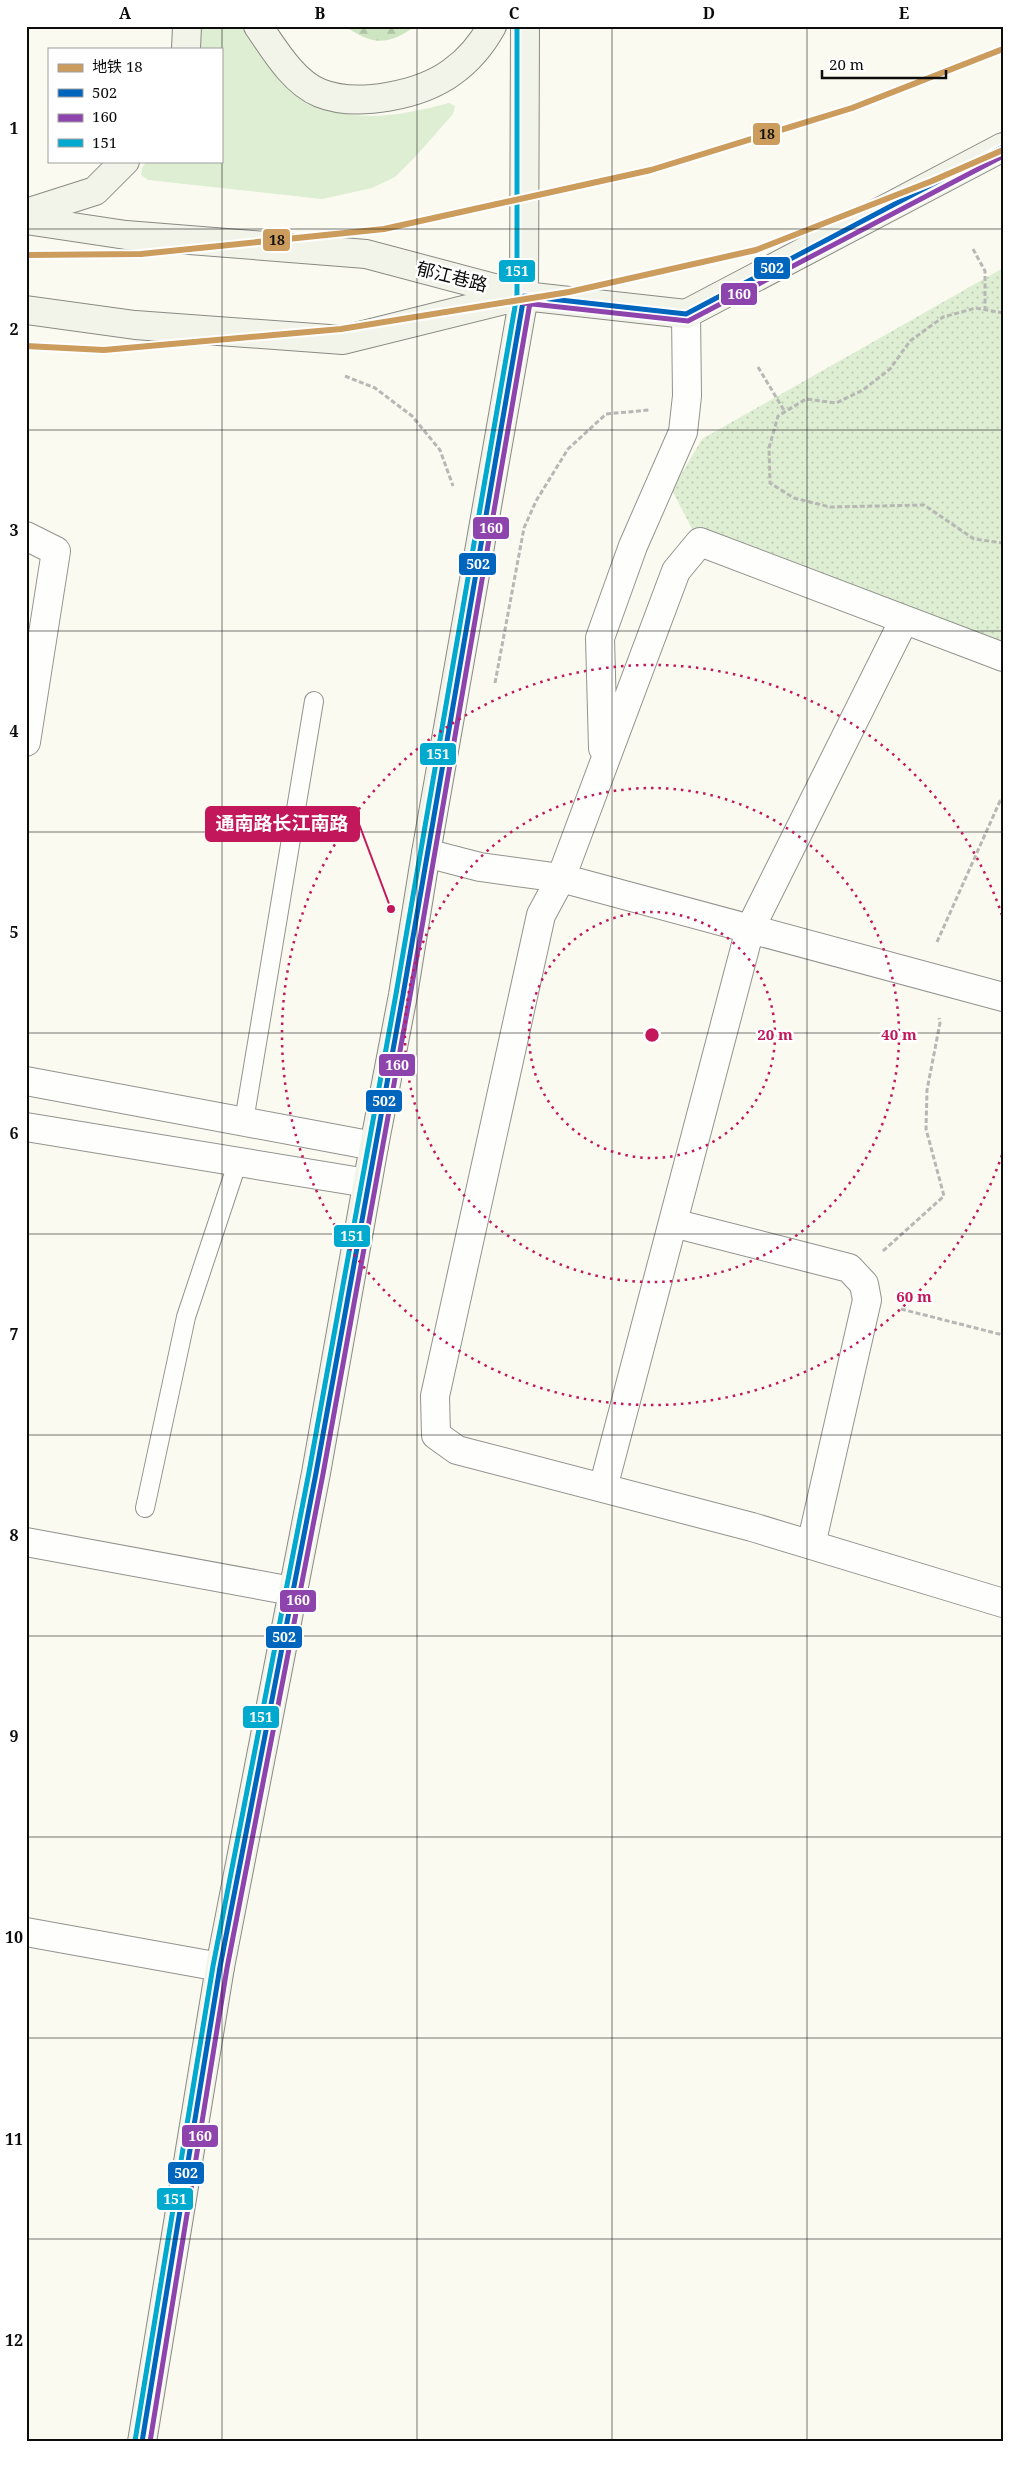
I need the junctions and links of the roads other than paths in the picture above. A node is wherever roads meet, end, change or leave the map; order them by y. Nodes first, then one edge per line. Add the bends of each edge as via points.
1 (187, 26) edge
2 (258, 26) edge
3 (492, 26) edge
4 (525, 26) edge
5 (186, 48) edge
6 (1003, 147) edge
7 (124, 162) edge
8 (26, 213) edge
9 (26, 220) edge
10 (524, 296) junction
11 (26, 310) edge
12 (686, 314) junction
13 (26, 536) edge
14 (904, 620) junction
15 (1003, 657) edge
16 (314, 701) dead end
17 (26, 742) edge
18 (603, 762) junction
19 (426, 853) junction
20 (561, 878) junction
21 (750, 929) junction
22 (1003, 997) edge
23 (26, 1081) edge
24 (244, 1121) junction
25 (26, 1127) edge
26 (374, 1146) junction
27 (238, 1161) junction
28 (367, 1183) junction
29 (673, 1223) junction
30 (603, 1488) junction
31 (145, 1508) dead end
32 (26, 1542) edge
33 (811, 1545) junction
34 (292, 1590) junction
35 (1003, 1603) edge
36 (26, 1932) edge
37 (220, 1967) junction
38 (142, 2442) edge

1 - 5 street
2 - 3 street via 282,60 301,80 320,93 366,99 404,94 451,73 471,56
4 - 10 street
6 - 12 street
7 - 8 street via 96,191
9 - 10 street, 郁江巷路 via 126,235 366,254
10 - 11 street, 郁江巷路 via 343,340 135,325
10 - 12 street
10 - 19 street
12 - 18 street via 687,396 683,432 633,546 600,638
13 - 17 street via 56,551
14 - 15 street
14 - 18 street via 700,542 676,572
14 - 21 street
16 - 24 lane
18 - 20 street
19 - 20 street via 480,867
19 - 26 street
20 - 21 street
20 - 30 street via 541,915 435,1396 436,1435 457,1450
21 - 22 street
21 - 29 street
23 - 24 street
24 - 26 street
25 - 27 street
26 - 28 street
27 - 28 street
27 - 31 lane via 186,1317
28 - 34 street
29 - 30 street
29 - 33 street via 849,1268 862,1288
30 - 33 street
32 - 34 street
33 - 35 street
34 - 37 street
36 - 37 street
37 - 38 street

